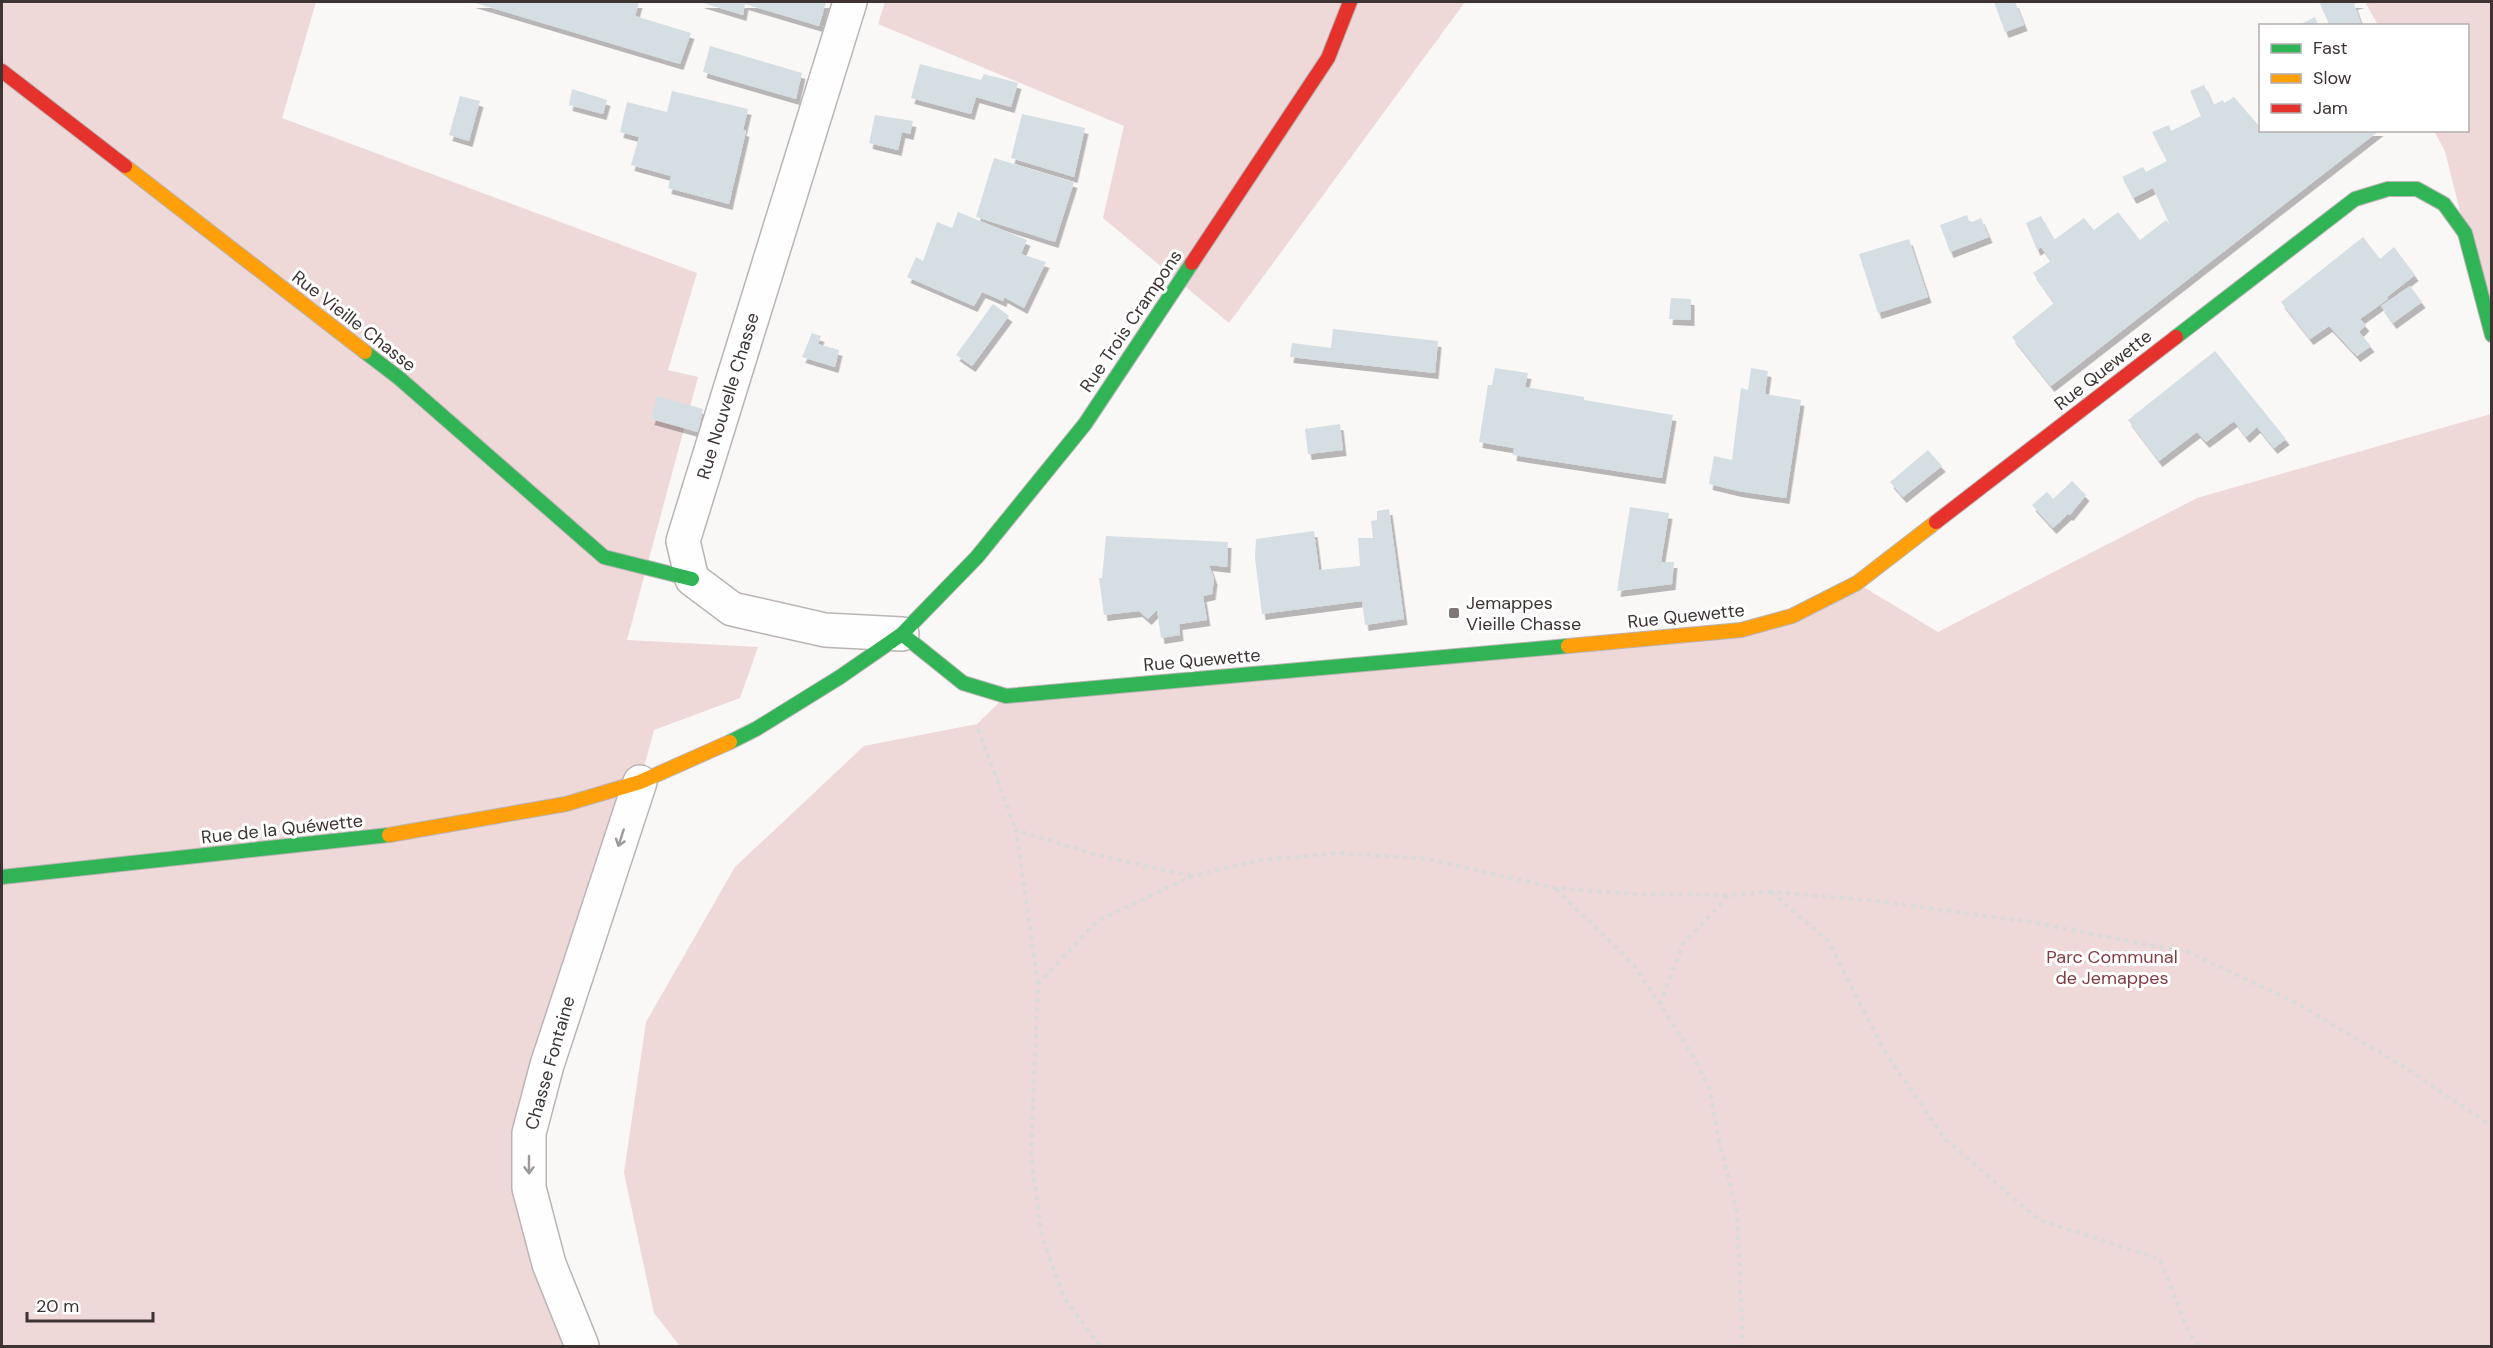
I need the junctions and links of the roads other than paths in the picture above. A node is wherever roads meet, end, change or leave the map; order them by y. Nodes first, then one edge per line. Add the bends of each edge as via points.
1 (850, 2) edge
2 (1350, 2) edge
3 (2, 70) edge
4 (2492, 335) edge
5 (692, 579) junction
6 (902, 634) junction
7 (640, 782) junction
8 (2, 877) edge
9 (582, 1347) edge

1 - 5 street, Rue Nouvelle Chasse via 683,541
2 - 6 street, Rue Trois Crampons via 1328,57 1084,424 977,557
3 - 5 street, Rue Vieille Chasse via 399,378 604,557
4 - 6 street, Rue Quewette via 2465,233 2444,204 2417,189 2388,189 2355,199 1857,583 1792,616 1741,630 1006,696 963,683
5 - 6 street via 732,609 825,630
6 - 7 street, Rue Trois Crampons via 756,729
7 - 8 street, Rue de la Quéwette via 566,804 414,832
7 -> 9 street, Chasse Fontaine via 547,1065 529,1133 529,1188 549,1264

